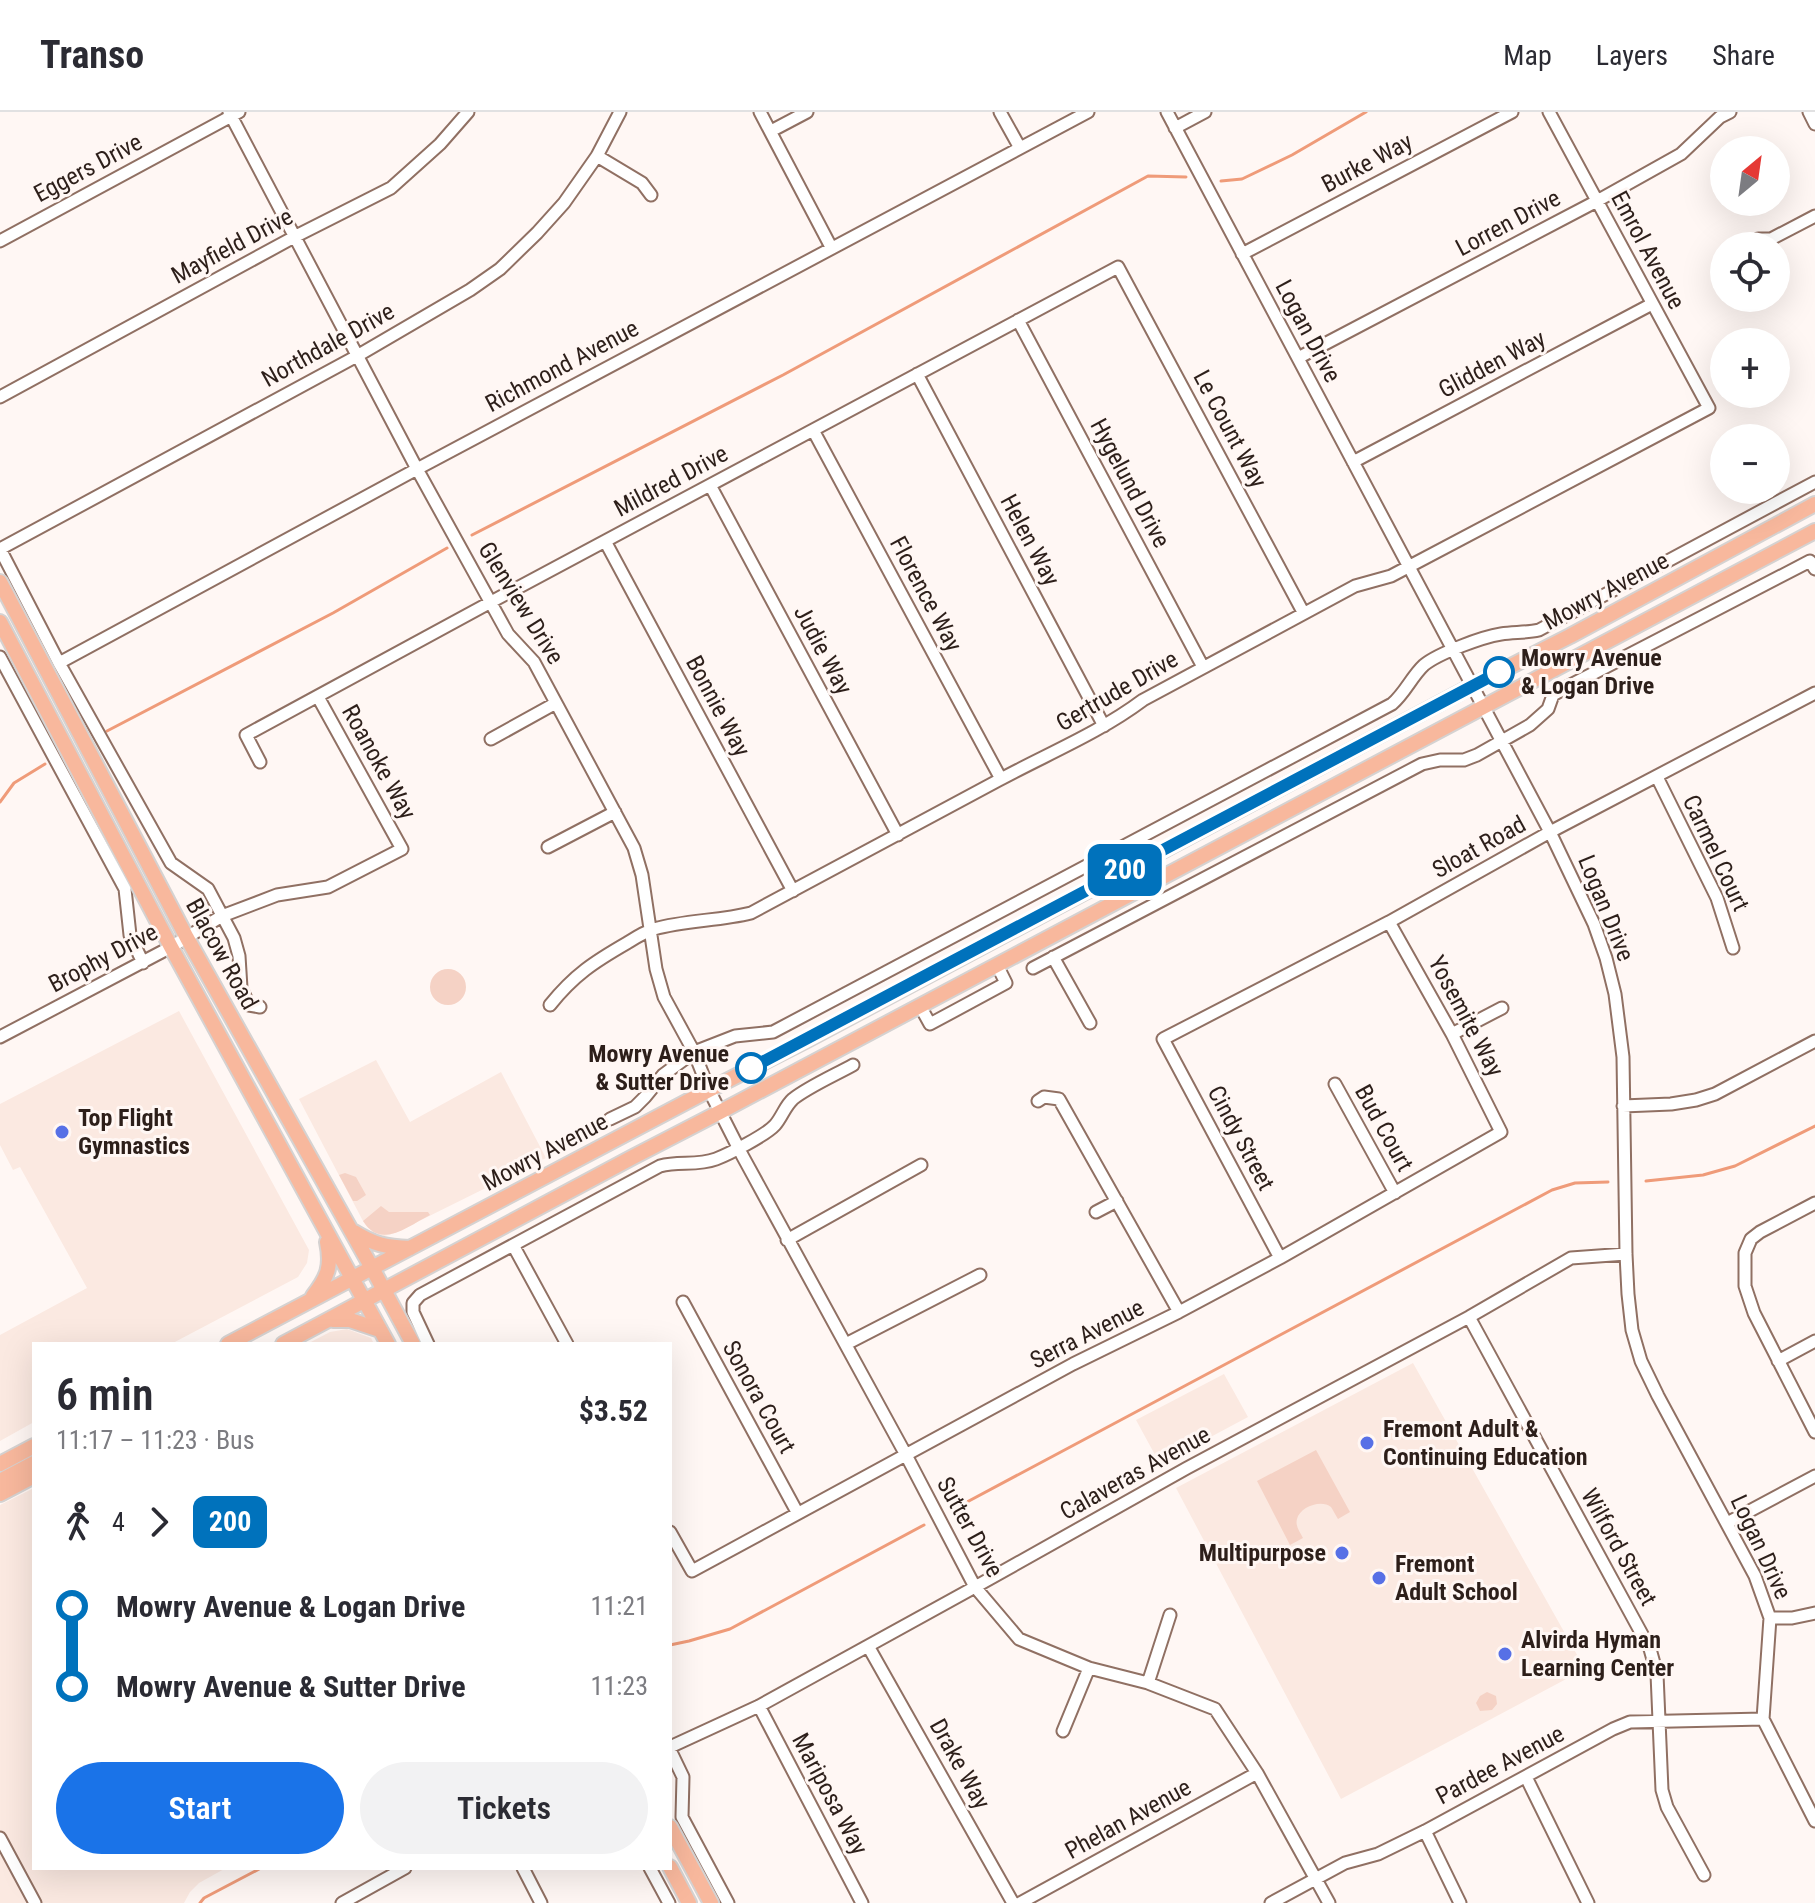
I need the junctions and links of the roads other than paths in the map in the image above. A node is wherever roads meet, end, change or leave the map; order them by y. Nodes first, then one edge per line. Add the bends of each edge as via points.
1 (468, 112) edge
2 (620, 112) edge
3 (760, 112) edge
4 (807, 112) edge
5 (1000, 112) edge
6 (1088, 112) edge
7 (1167, 112) edge
8 (1205, 112) edge
9 (1512, 112) edge
10 (1549, 112) edge
11 (1730, 112) edge
12 (1809, 112) edge
13 (233, 113) edge
14 (1815, 124) edge
15 (1175, 128) junction
16 (771, 131) junction
17 (1020, 148) junction
18 (597, 156) junction
19 (651, 195) dead end
20 (1597, 201) junction
21 (1815, 216) edge
22 (1784, 232) edge
23 (296, 236) junction
24 (0, 241) edge
25 (831, 247) junction
26 (1242, 254) junction
27 (1118, 267) joint
28 (1652, 304) junction
29 (1018, 320) junction
30 (357, 356) junction
31 (1298, 358) junction
32 (917, 374) junction
33 (0, 397) edge
34 (1709, 408) joint
35 (813, 430) junction
36 (1353, 462) junction
37 (417, 469) junction
38 (1815, 482) edge
39 (710, 485) junction
40 (1815, 504) edge
41 (1815, 531) edge
42 (605, 541) junction
43 (0, 549) edge
44 (1409, 565) junction
45 (1813, 565) edge
46 (0, 582) edge
47 (491, 602) junction
48 (1303, 612) junction
49 (0, 622) edge
50 (1453, 651) junction
51 (0, 657) edge
52 (59, 663) junction
53 (1203, 667) junction
54 (1472, 686) junction
55 (1815, 693) edge
56 (318, 697) junction
57 (556, 703) junction
58 (1483, 707) junction
59 (1104, 726) junction
60 (491, 739) dead end
61 (1501, 742) junction
62 (260, 762) dead end
63 (1657, 777) junction
64 (1001, 779) junction
65 (615, 812) junction
66 (1550, 832) junction
67 (898, 835) junction
68 (548, 847) dead end
69 (402, 849) joint
70 (793, 891) junction
71 (222, 916) junction
72 (1389, 922) junction
73 (651, 930) junction
74 (187, 938) junction
75 (171, 947) junction
76 (1733, 948) dead end
77 (1053, 957) junction
78 (143, 963) junction
79 (1033, 968) dead end
80 (550, 1005) dead end
81 (260, 1007) dead end
82 (1502, 1008) dead end
83 (1090, 1023) dead end
84 (1452, 1034) junction
85 (0, 1037) edge
86 (1163, 1039) joint
87 (1815, 1041) edge
88 (694, 1052) junction
89 (853, 1065) dead end
90 (1335, 1084) dead end
91 (709, 1090) junction
92 (1038, 1101) dead end
93 (1623, 1106) junction
94 (720, 1112) junction
95 (610, 1119) dead end
96 (1501, 1132) joint
97 (738, 1147) junction
98 (921, 1165) dead end
99 (1395, 1193) junction
100 (1117, 1201) junction
101 (1815, 1203) edge
102 (1096, 1212) dead end
103 (317, 1215) junction
104 (351, 1230) junction
105 (787, 1240) junction
106 (513, 1245) junction
107 (410, 1248) junction
108 (1626, 1254) junction
109 (1280, 1258) junction
110 (372, 1268) junction
111 (980, 1275) dead end
112 (353, 1279) junction
113 (384, 1290) junction
114 (364, 1301) junction
115 (683, 1302) dead end
116 (307, 1303) junction
117 (1179, 1312) junction
118 (1469, 1317) junction
119 (328, 1320) junction
120 (380, 1330) junction
121 (1815, 1341) edge
122 (232, 1342) edge
123 (287, 1342) edge
124 (387, 1342) edge
125 (412, 1342) edge
126 (427, 1342) edge
127 (566, 1342) edge
128 (846, 1344) junction
129 (1778, 1361) junction
130 (1815, 1432) edge
131 (32, 1447) edge
132 (906, 1455) junction
133 (0, 1464) edge
134 (32, 1464) edge
135 (1815, 1476) edge
136 (32, 1477) edge
137 (0, 1481) edge
138 (0, 1494) edge
139 (797, 1512) junction
140 (1727, 1523) junction
141 (672, 1536) edge
142 (975, 1587) junction
143 (1815, 1613) edge
144 (1170, 1615) dead end
145 (1770, 1618) junction
146 (868, 1646) junction
147 (1089, 1668) junction
148 (1148, 1683) junction
149 (759, 1706) junction
150 (1763, 1719) junction
151 (1660, 1722) junction
152 (1063, 1731) dead end
153 (672, 1747) edge
154 (672, 1752) edge
155 (1257, 1773) junction
156 (1526, 1777) junction
157 (1815, 1821) edge
158 (672, 1831) edge
159 (1425, 1831) junction
160 (0, 1838) edge
161 (401, 1870) edge
162 (524, 1870) edge
163 (651, 1870) edge
164 (672, 1870) edge
165 (1704, 1875) dead end
166 (1316, 1879) junction
167 (35, 1903) edge
168 (342, 1903) edge
169 (541, 1903) edge
170 (669, 1903) edge
171 (689, 1903) edge
172 (711, 1903) edge
173 (728, 1903) edge
174 (862, 1903) edge
175 (1013, 1903) edge
176 (1020, 1903) edge
177 (1271, 1903) edge
178 (1329, 1903) edge
179 (1460, 1903) edge
180 (1588, 1903) edge

1 - 23 street, Mayfield Drive via 391,188
2 - 18 street, Northdale Drive
3 - 16 street
4 - 16 street
5 - 17 street
6 - 17 street, Richmond Avenue
7 - 15 street, Logan Drive
8 - 15 street
9 - 26 street, Burke Way
10 - 20 street, Emrol Avenue
11 - 20 street, Lorren Drive via 1681,154
12 - 14 street
13 - 23 street, Glenview Drive
13 - 24 street, Eggers Drive
15 - 26 street, Logan Drive
16 - 25 street
17 - 25 street, Richmond Avenue
18 - 19 street via 642,183
18 - 30 street, Northdale Drive via 564,203 500,269
20 - 28 street, Emrol Avenue
20 - 31 street, Lorren Drive
21 - 22 street
23 - 30 street, Glenview Drive
23 - 33 street, Mayfield Drive
25 - 37 street, Richmond Avenue
26 - 31 street, Logan Drive
27 - 29 street, Mildred Drive
27 - 48 street, Le Count Way
28 - 34 street, Emrol Avenue
28 - 36 street, Glidden Way
29 - 32 street, Mildred Drive
29 - 53 street, Hygelund Drive
30 - 37 street, Glenview Drive
30 - 43 street, Northdale Drive
31 - 36 street, Logan Drive
32 - 35 street, Mildred Drive
32 - 59 street, Helen Way
34 - 44 street, Gertrude Drive
35 - 39 street, Mildred Drive
35 - 64 street, Florence Way
36 - 44 street, Logan Drive
37 - 47 street, Glenview Drive
37 - 52 street, Richmond Avenue
38 - 50 street, Mowry Avenue via 1539,630 1501,634
39 - 42 street, Mildred Drive
39 - 67 street, Judie Way
40 - 54 main road, Mowry Avenue
41 - 58 main road, Mowry Avenue
42 - 47 street, Mildred Drive
42 - 70 street, Bonnie Way
43 - 52 street, Blacow Road
44 - 48 street, Gertrude Drive
44 - 50 street, Logan Drive
45 - 61 street via 1567,687 1553,695 1548,709 1530,725
46 - 74 main road, Blacow Road
47 - 56 street, Mildred Drive
47 - 57 street, Glenview Drive
48 - 53 street, Gertrude Drive
49 - 75 main road, Blacow Road
50 - 54 street, Logan Drive
50 - 88 street, Mowry Avenue via 1422,667 1392,704 801,1018 773,1032 735,1036
51 - 78 street via 125,889 130,935
52 - 71 street, Blacow Road via 171,863 208,889
53 - 59 street, Gertrude Drive
54 - 58 street, Logan Drive
54 - 91 main road, Mowry Avenue
55 - 63 street, Sloat Road
56 - 62 street, Mildred Drive via 246,735
56 - 69 street, Roanoke Way
57 - 60 street
57 - 65 street, Glenview Drive
58 - 61 street, Logan Drive
58 - 94 main road, Mowry Avenue
59 - 64 street, Gertrude Drive
61 - 66 street, Logan Drive
61 - 77 street via 1464,760 1422,764
63 - 66 street, Sloat Road
63 - 76 street, Carmel Court via 1717,898
64 - 67 street, Gertrude Drive
65 - 68 street
65 - 73 street, Glenview Drive via 634,848
66 - 72 street, Sloat Road
66 - 93 street, Logan Drive via 1606,958 1621,1036
67 - 70 street, Gertrude Drive
69 - 71 street, Brophy Drive via 328,887 277,895
70 - 73 street, Gertrude Drive via 751,913
71 - 74 street, Brophy Drive
71 - 81 street, Blacow Road via 239,956 241,988 249,1005
72 - 84 street, Yosemite Way
72 - 86 street, Sloat Road
73 - 80 street, Gertrude Drive via 599,958 568,982
73 - 88 street, Glenview Drive via 664,997
74 - 75 street, Brophy Drive
74 - 104 main road, Blacow Road
75 - 78 street, Brophy Drive
75 - 103 main road, Blacow Road
77 - 79 street
77 - 83 street
78 - 85 street, Brophy Drive
82 - 84 street
84 - 96 street, Yosemite Way
86 - 109 street, Cindy Street
87 - 93 street via 1715,1094 1671,1104
88 - 91 street, Glenview Drive
88 - 95 street, Mowry Avenue via 663,1075 635,1107
89 - 97 street via 794,1098 775,1125
90 - 99 street, Bud Court
91 - 94 street, Sutter Drive
91 - 107 main road, Mowry Avenue
92 - 100 street via 1059,1099
93 - 108 street, Logan Drive
94 - 97 street, Sutter Drive
94 - 113 main road, Mowry Avenue
96 - 99 street, Serra Avenue
97 - 105 street, Sutter Drive
97 - 106 street via 697,1164 660,1166
98 - 105 street
99 - 109 street, Serra Avenue
100 - 102 street
100 - 117 street
101 - 129 street via 1760,1232 1745,1253 1745,1286
103 - 112 main road, Blacow Road
103 - 116 main road via 329,1265
104 - 107 main road via 372,1243
104 - 110 main road, Blacow Road
105 - 128 street, Sutter Drive
106 - 126 street via 420,1295 413,1312
106 - 127 street
107 - 110 main road, Mowry Avenue
108 - 118 street, Calaveras Avenue via 1571,1258
108 - 140 street, Logan Drive via 1632,1330 1641,1361
109 - 117 street, Serra Avenue
110 - 112 main road, Mowry Avenue
110 - 113 main road, Blacow Road
111 - 128 street
112 - 114 main road, Blacow Road
112 - 116 main road, Mowry Avenue
113 - 114 main road, Mowry Avenue
113 - 125 main road, Blacow Road
114 - 119 main road, Mowry Avenue
114 - 120 main road, Blacow Road
115 - 139 street, Sonora Court
116 - 122 main road, Mowry Avenue
117 - 132 street, Serra Avenue
118 - 142 street, Calaveras Avenue
118 - 151 street, Wilford Street via 1650,1649
119 - 120 main road via 350,1320
119 - 123 main road, Mowry Avenue
120 - 124 main road, Blacow Road
121 - 129 street
128 - 132 street, Sutter Drive
129 - 130 street
131 - 133 main road
132 - 139 street, Serra Avenue
132 - 142 street, Sutter Drive
134 - 137 main road
135 - 140 street
136 - 138 main road
139 - 141 street, Serra Avenue via 692,1571
140 - 145 street, Logan Drive
142 - 146 street, Calaveras Avenue
142 - 147 street, Sutter Drive via 1019,1639
143 - 145 street
144 - 148 street
145 - 150 street, Logan Drive
146 - 149 street, Calaveras Avenue
146 - 175 street, Drake Way
147 - 148 street, Sutter Drive
147 - 152 street
148 - 155 street, Sutter Drive via 1215,1709
149 - 153 street, Calaveras Avenue
149 - 174 street, Mariposa Way
150 - 151 street, Pardee Avenue
150 - 157 street
151 - 156 street, Pardee Avenue via 1630,1722
151 - 165 street, Wilford Street via 1662,1790
154 - 173 street via 683,1777 682,1817
155 - 166 street, Sutter Drive
155 - 176 street, Phelan Avenue
156 - 159 street, Pardee Avenue
156 - 180 street
158 - 172 main road
159 - 166 street, Pardee Avenue
159 - 179 street
160 - 167 street
161 - 168 street
162 - 169 street
163 - 170 street
164 - 171 main road
166 - 177 street, Pardee Avenue
166 - 178 street, Sutter Drive

